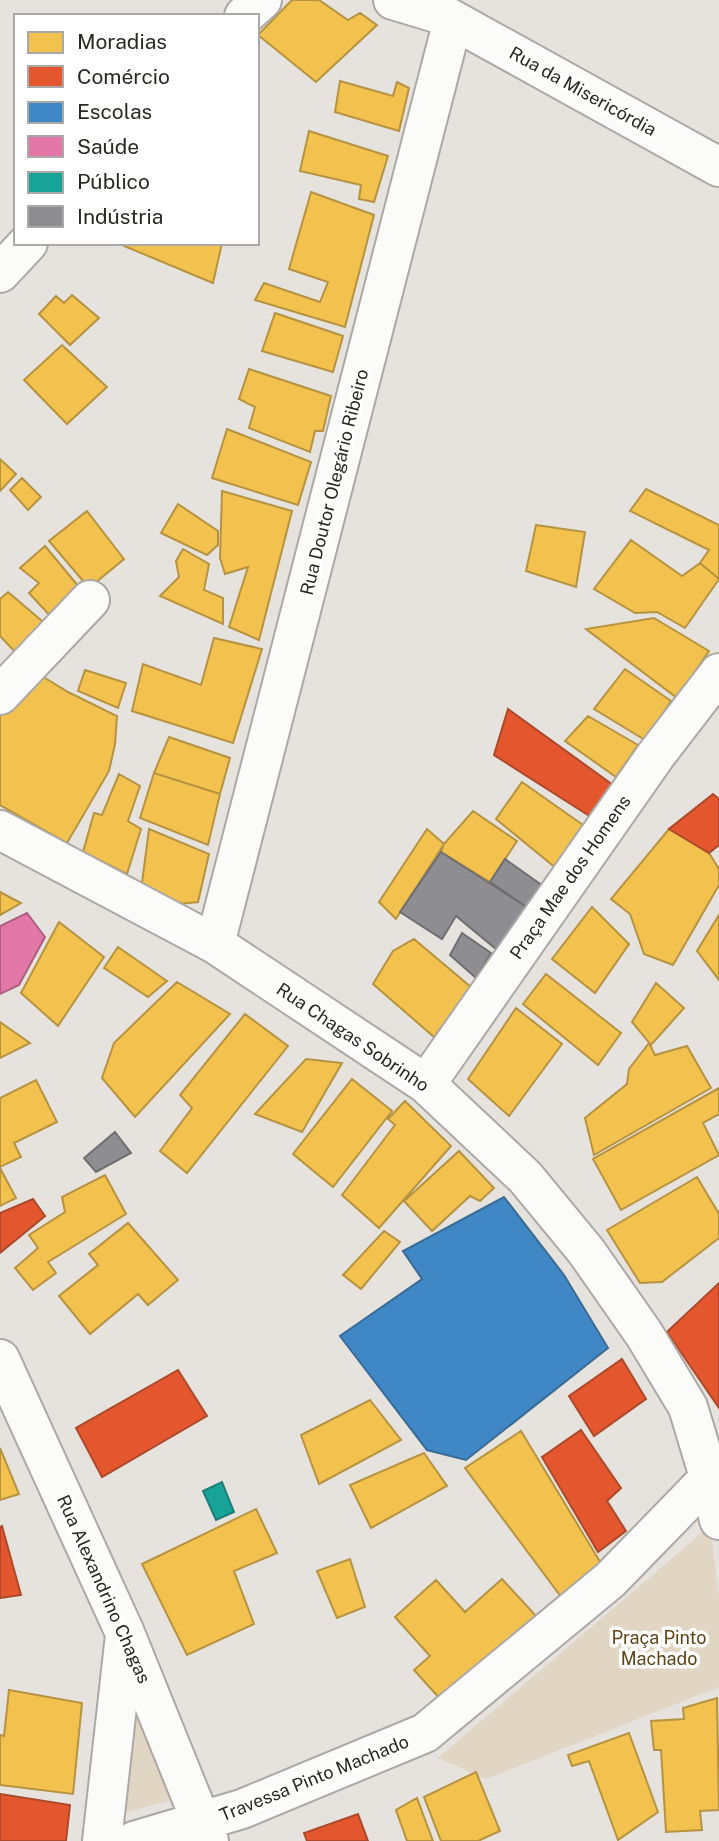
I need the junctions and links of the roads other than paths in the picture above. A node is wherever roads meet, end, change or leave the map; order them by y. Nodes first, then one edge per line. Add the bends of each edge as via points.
1 (262, 0) edge
2 (393, 0) edge
3 (444, 12) edge
4 (246, 14) edge
5 (719, 167) edge
6 (26, 245) edge
7 (0, 273) edge
8 (90, 600) dead end
9 (719, 674) edge
10 (0, 695) edge
11 (0, 830) edge
12 (215, 944) junction
13 (426, 1084) junction
14 (0, 1359) edge
15 (714, 1473) edge
16 (719, 1520) edge
17 (125, 1633) junction
18 (206, 1831) edge
19 (102, 1841) edge
20 (134, 1841) edge

1 - 4 street
2 - 3 street, Rua da Misericórdia
3 - 5 street, Rua da Misericórdia
3 - 12 street, Rua Doutor Olegário Ribeiro
6 - 7 street
8 - 10 street
9 - 13 street, Praça Mae dos Homens via 656,755
11 - 12 street, Rua Chagas Sobrinho
12 - 13 street, Rua Chagas Sobrinho
13 - 15 street, Rua Chagas Sobrinho via 524,1177 586,1251 688,1407
14 - 17 street, Rua Alexandrino Chagas
15 - 16 street, Rua Chagas Sobrinho
15 - 18 street, Travessa Pinto Machado via 610,1580 425,1733 242,1808
17 - 18 street, Rua Alexandrino Chagas
17 - 19 street
18 - 20 street, Travessa Pinto Machado

